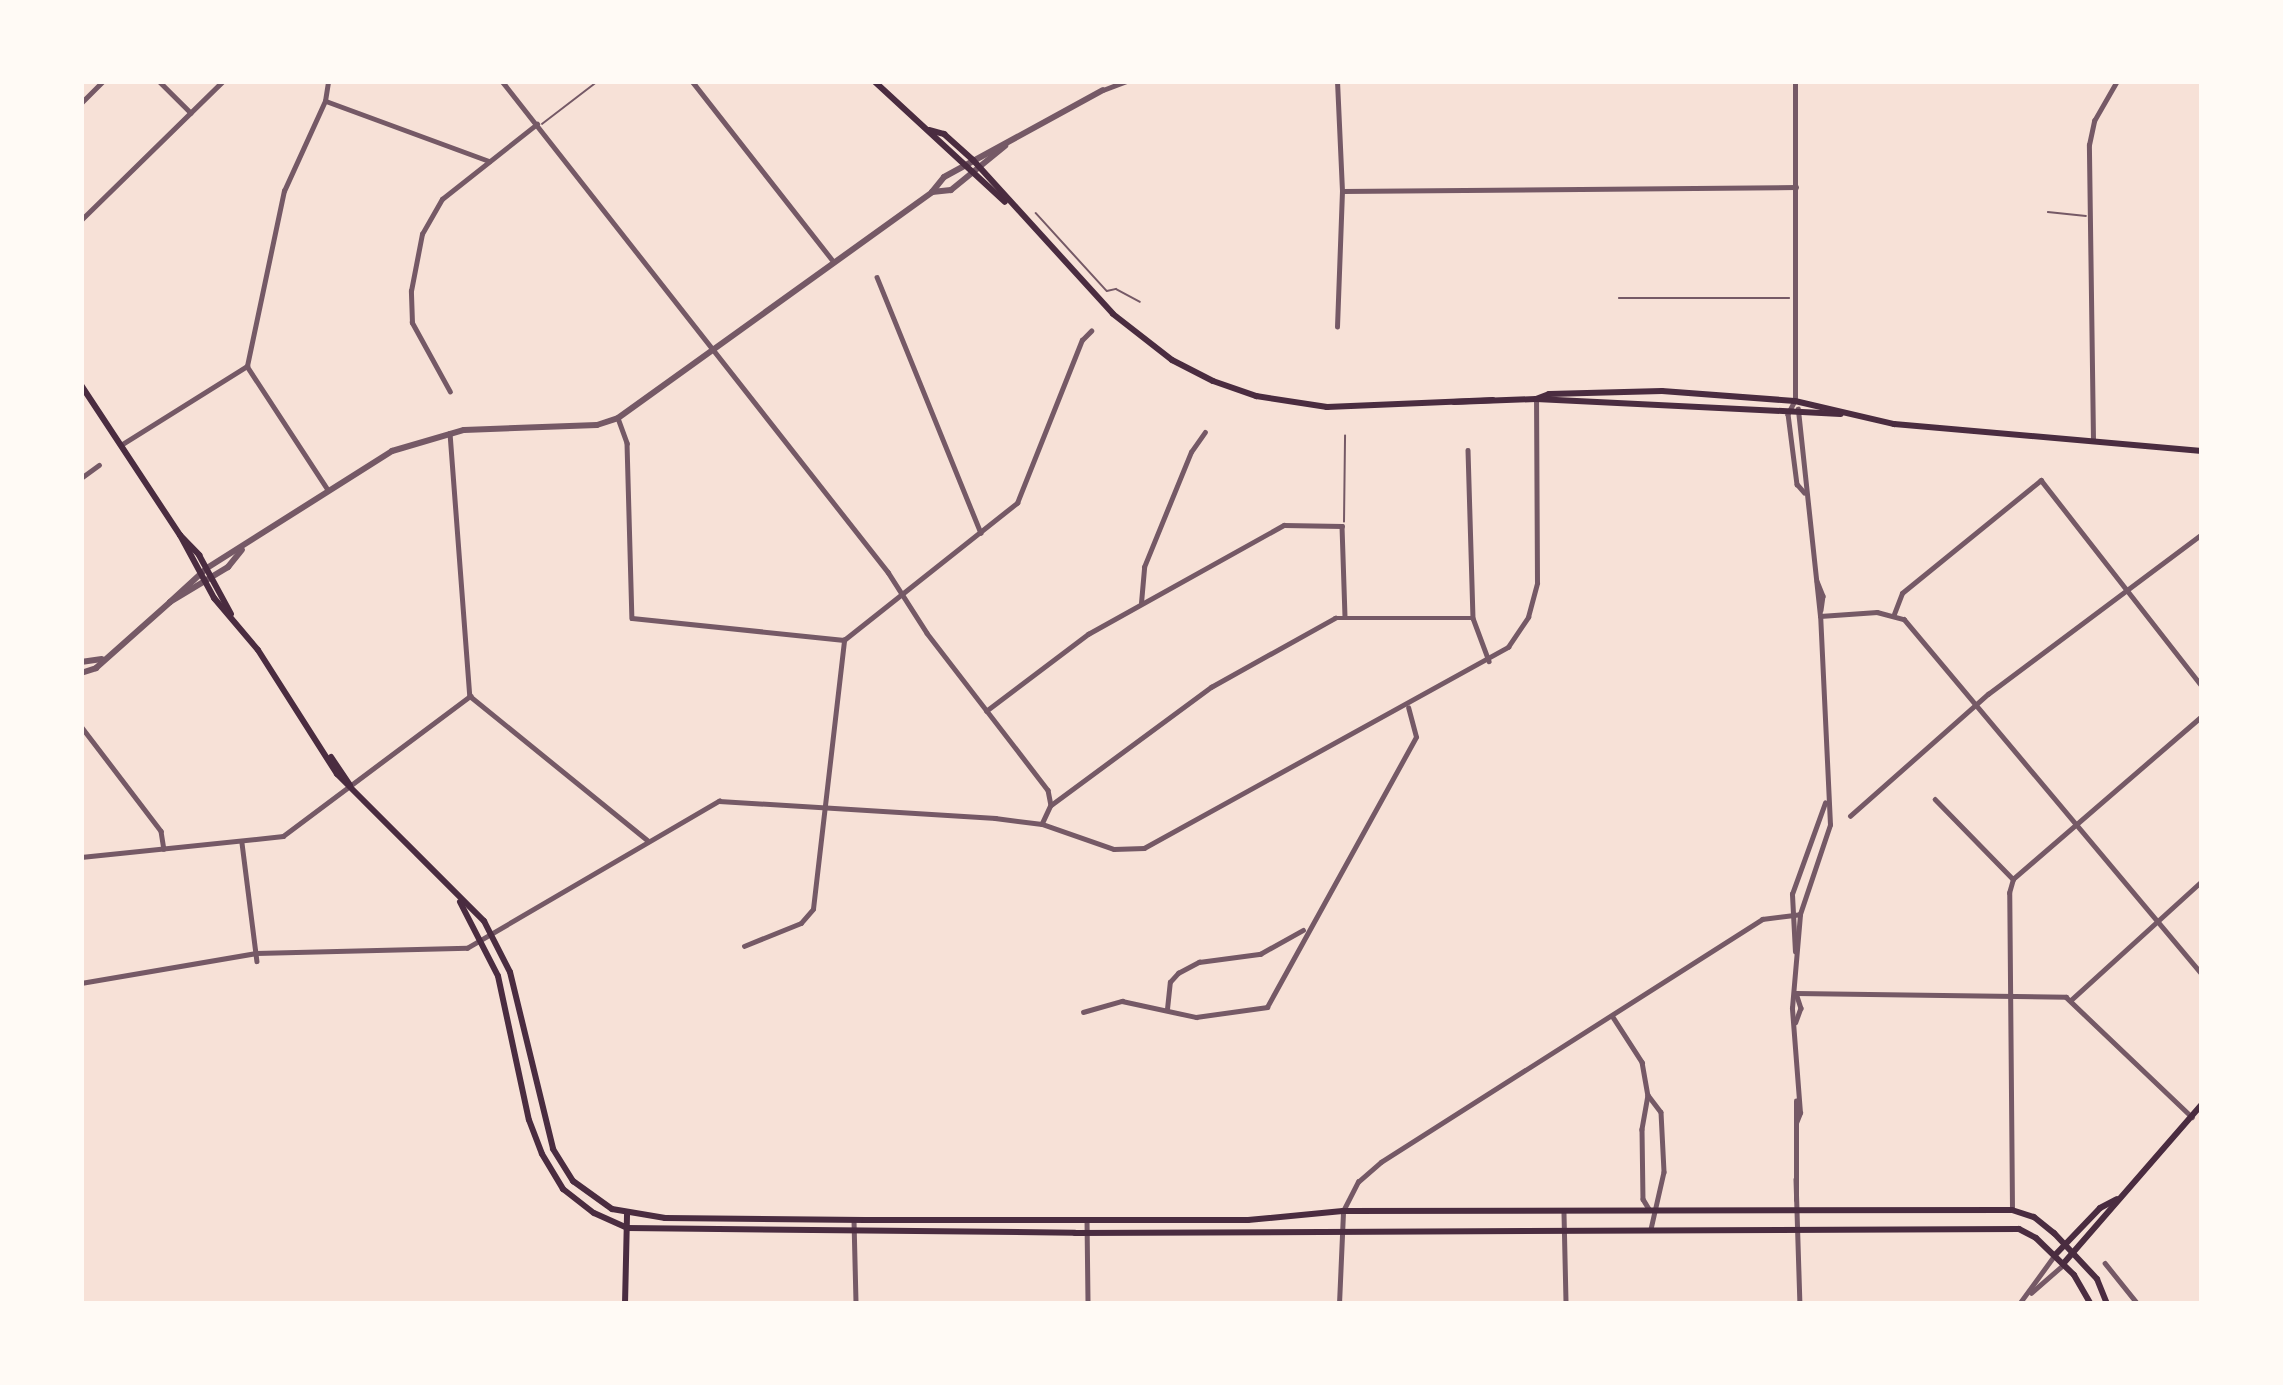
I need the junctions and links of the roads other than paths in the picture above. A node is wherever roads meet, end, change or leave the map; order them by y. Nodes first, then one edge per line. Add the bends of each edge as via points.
1 (103, 81) edge
2 (159, 81) edge
3 (224, 81) edge
4 (328, 81) edge
5 (502, 81) edge
6 (598, 81) edge
7 (692, 81) edge
8 (874, 81) edge
9 (1126, 81) edge
10 (1337, 81) edge
11 (1795, 81) edge
12 (1876, 81) edge
13 (2065, 81) edge
14 (2117, 81) edge
15 (1103, 90) joint
16 (325, 101) junction
17 (81, 103) edge
18 (191, 113) junction
19 (538, 125) junction
20 (929, 130) junction
21 (1007, 143) junction
22 (973, 160) junction
23 (489, 161) junction
24 (961, 166) junction
25 (980, 168) junction
26 (970, 175) junction
27 (1796, 187) junction
28 (1342, 191) junction
29 (932, 192) junction
30 (1008, 204) junction
31 (2048, 212) dead end
32 (1036, 213) dead end
33 (2088, 217) junction
34 (81, 220) edge
35 (833, 262) junction
36 (877, 277) dead end
37 (1619, 298) dead end
38 (1796, 298) junction
39 (1140, 302) dead end
40 (1337, 327) dead end
41 (1091, 331) dead end
42 (712, 347) junction
43 (247, 366) junction
44 (81, 385) edge
45 (450, 392) dead end
46 (1536, 399) junction
47 (1795, 401) junction
48 (1788, 414) junction
49 (1845, 414) junction
50 (1801, 416) junction
51 (618, 418) junction
52 (1205, 432) dead end
53 (450, 433) junction
54 (1345, 436) dead end
55 (2093, 440) junction
56 (121, 445) junction
57 (1468, 450) dead end
58 (2202, 452) edge
59 (99, 465) dead end
60 (81, 478) edge
61 (328, 490) junction
62 (1804, 493) junction
63 (1342, 526) junction
64 (981, 533) junction
65 (2202, 534) edge
66 (180, 536) junction
67 (242, 550) junction
68 (207, 568) junction
69 (198, 574) junction
70 (214, 578) junction
71 (204, 584) junction
72 (2126, 586) junction
73 (903, 595) junction
74 (170, 602) junction
75 (1141, 603) junction
76 (232, 614) junction
77 (1894, 614) junction
78 (1820, 616) junction
79 (1345, 617) junction
80 (1473, 619) junction
81 (844, 640) junction
82 (102, 659) junction
83 (1489, 661) junction
84 (81, 662) edge
85 (81, 673) edge
86 (2202, 686) edge
87 (470, 696) junction
88 (1976, 704) junction
89 (1408, 707) junction
90 (986, 711) junction
91 (2202, 716) edge
92 (81, 726) edge
93 (351, 787) junction
94 (1827, 797) junction
95 (1935, 800) dead end
96 (1052, 805) junction
97 (823, 806) junction
98 (1850, 816) dead end
99 (2074, 823) junction
100 (1042, 824) junction
101 (648, 842) junction
102 (242, 843) junction
103 (164, 849) junction
104 (81, 857) edge
105 (2013, 879) junction
106 (2202, 881) edge
107 (460, 902) junction
108 (1790, 913) junction
109 (1800, 914) junction
110 (2156, 919) junction
111 (1307, 927) junction
112 (494, 937) junction
113 (482, 942) junction
114 (743, 946) dead end
115 (1797, 956) junction
116 (256, 957) junction
117 (2202, 974) edge
118 (81, 982) edge
119 (1796, 993) junction
120 (2011, 995) junction
121 (2071, 1000) junction
122 (1167, 1010) junction
123 (1083, 1012) dead end
124 (1613, 1017) junction
125 (1648, 1095) junction
126 (2202, 1108) edge
127 (2192, 1118) junction
128 (2117, 1199) junction
129 (2012, 1210) junction
130 (1343, 1211) junction
131 (1797, 1211) junction
132 (627, 1213) junction
133 (1564, 1213) junction
134 (1652, 1214) junction
135 (854, 1219) junction
136 (1087, 1220) junction
137 (627, 1228) junction
138 (1651, 1229) junction
139 (857, 1230) junction
140 (1087, 1230) junction
141 (1800, 1230) junction
142 (1340, 1231) junction
143 (1565, 1231) junction
144 (2065, 1244) junction
145 (2074, 1253) junction
146 (2055, 1256) junction
147 (2105, 1263) dead end
148 (2063, 1264) junction
149 (2021, 1302) edge
150 (625, 1304) edge
151 (856, 1304) edge
152 (1088, 1304) edge
153 (1339, 1304) edge
154 (1566, 1304) edge
155 (1800, 1304) edge
156 (2091, 1304) edge
157 (2107, 1304) edge
158 (2138, 1304) edge

1 - 17 street
2 - 18 street
3 - 18 street
4 - 16 street
5 - 19 street
6 - 19 lane
7 - 35 street
8 - 20 main road
9 - 15 street
10 - 28 street
11 - 27 street
12 - 13 street
14 - 33 street via 2093,121
15 - 21 street
16 - 23 street
16 - 43 street via 284,191
18 - 34 street
19 - 23 street
19 - 42 street
20 - 22 main road
20 - 24 main road
21 - 22 street
21 - 25 street
22 - 24 street
22 - 25 main road
23 - 45 street via 431,211 410,292 412,323
24 - 26 main road
24 - 29 street
25 - 26 street
25 - 30 main road
26 - 29 street
26 - 30 main road
27 - 28 street
27 - 38 street
28 - 40 street
29 - 35 street
30 - 46 main road via 1113,314 1213,381 1321,406
31 - 33 lane
32 - 39 lane via 1107,291
33 - 55 street
35 - 42 street
36 - 64 street
37 - 38 lane
38 - 47 street
41 - 64 street via 1017,503
42 - 51 street
42 - 73 street
43 - 56 street
43 - 61 street
44 - 56 main road
46 - 47 main road via 1663,391
46 - 48 main road
46 - 83 street via 1537,583 1522,628
47 - 48 street
47 - 49 main road
47 - 50 street
48 - 50 main road
48 - 62 street
49 - 50 main road
49 - 55 main road
50 - 62 street
51 - 53 street
51 - 81 street via 627,443 632,618
52 - 75 street via 1144,566
53 - 61 street via 392,451
53 - 87 street
54 - 63 lane
55 - 58 main road
56 - 66 main road
57 - 80 street
59 - 60 street
61 - 67 street
62 - 78 street
63 - 75 street via 1284,525
63 - 79 street
64 - 73 street
65 - 72 street
66 - 68 main road
66 - 69 main road
67 - 68 street
67 - 70 street
68 - 69 street
68 - 70 main road
69 - 71 main road
69 - 74 street
70 - 71 street
70 - 76 main road
71 - 74 street
71 - 76 main road
72 - 77 street via 2046,483 2036,482 1902,593
72 - 86 street
72 - 88 street
73 - 81 street
73 - 90 street
74 - 82 street
75 - 90 street
76 - 93 main road
77 - 78 street
77 - 88 street
78 - 94 street
79 - 80 street
79 - 96 street via 1211,687
80 - 83 street
81 - 97 street
82 - 84 street
82 - 85 street
83 - 89 street
87 - 93 street
87 - 101 street
88 - 98 street
88 - 99 street
89 - 100 street via 1144,848 1114,849
89 - 111 street via 1416,737
90 - 96 street
91 - 99 street
92 - 103 street via 161,831
93 - 102 street via 283,836
93 - 107 main road
94 - 108 street
94 - 109 street via 1830,826
95 - 105 street
96 - 100 street
97 - 100 street
97 - 101 street via 719,801
97 - 114 street via 811,915
99 - 105 street
99 - 110 street
101 - 112 street
102 - 103 street
102 - 116 street
103 - 104 street
105 - 120 street
106 - 110 street
107 - 112 main road
107 - 113 main road
108 - 109 street
108 - 115 street
108 - 124 street via 1762,919
109 - 115 street
110 - 117 street
110 - 121 street
111 - 122 street via 1260,954 1178,973
111 - 122 street via 1263,1011 1207,1017
112 - 113 street
112 - 132 main road via 510,972 553,1149 587,1195
113 - 116 street via 450,951
113 - 137 main road via 498,976 542,1154 563,1189
115 - 119 street
116 - 118 street
119 - 120 street
119 - 131 street
120 - 121 street
120 - 129 street
121 - 127 street
122 - 123 street via 1122,1001
124 - 125 street via 1642,1063
124 - 130 street via 1382,1162 1358,1182
125 - 134 street via 1643,1199
125 - 134 street via 1661,1112 1664,1172
126 - 127 main road
127 - 128 main road
128 - 144 main road
128 - 145 main road
129 - 131 main road
129 - 144 main road
130 - 133 main road
130 - 136 main road
130 - 142 street
131 - 134 main road
131 - 141 street
132 - 135 main road
132 - 137 main road
133 - 134 main road
133 - 143 street
134 - 138 street
135 - 136 main road
135 - 139 street
136 - 140 street
137 - 139 main road
137 - 150 main road
138 - 141 main road
138 - 143 main road
139 - 140 main road
139 - 151 street
140 - 142 main road
140 - 152 street
141 - 146 main road via 2019,1229
141 - 155 street
142 - 143 main road
142 - 153 street
143 - 154 street
144 - 145 main road
144 - 146 main road
145 - 148 main road
145 - 157 main road via 2098,1279
146 - 148 main road
146 - 149 street
147 - 158 street
148 - 149 street
148 - 156 main road

